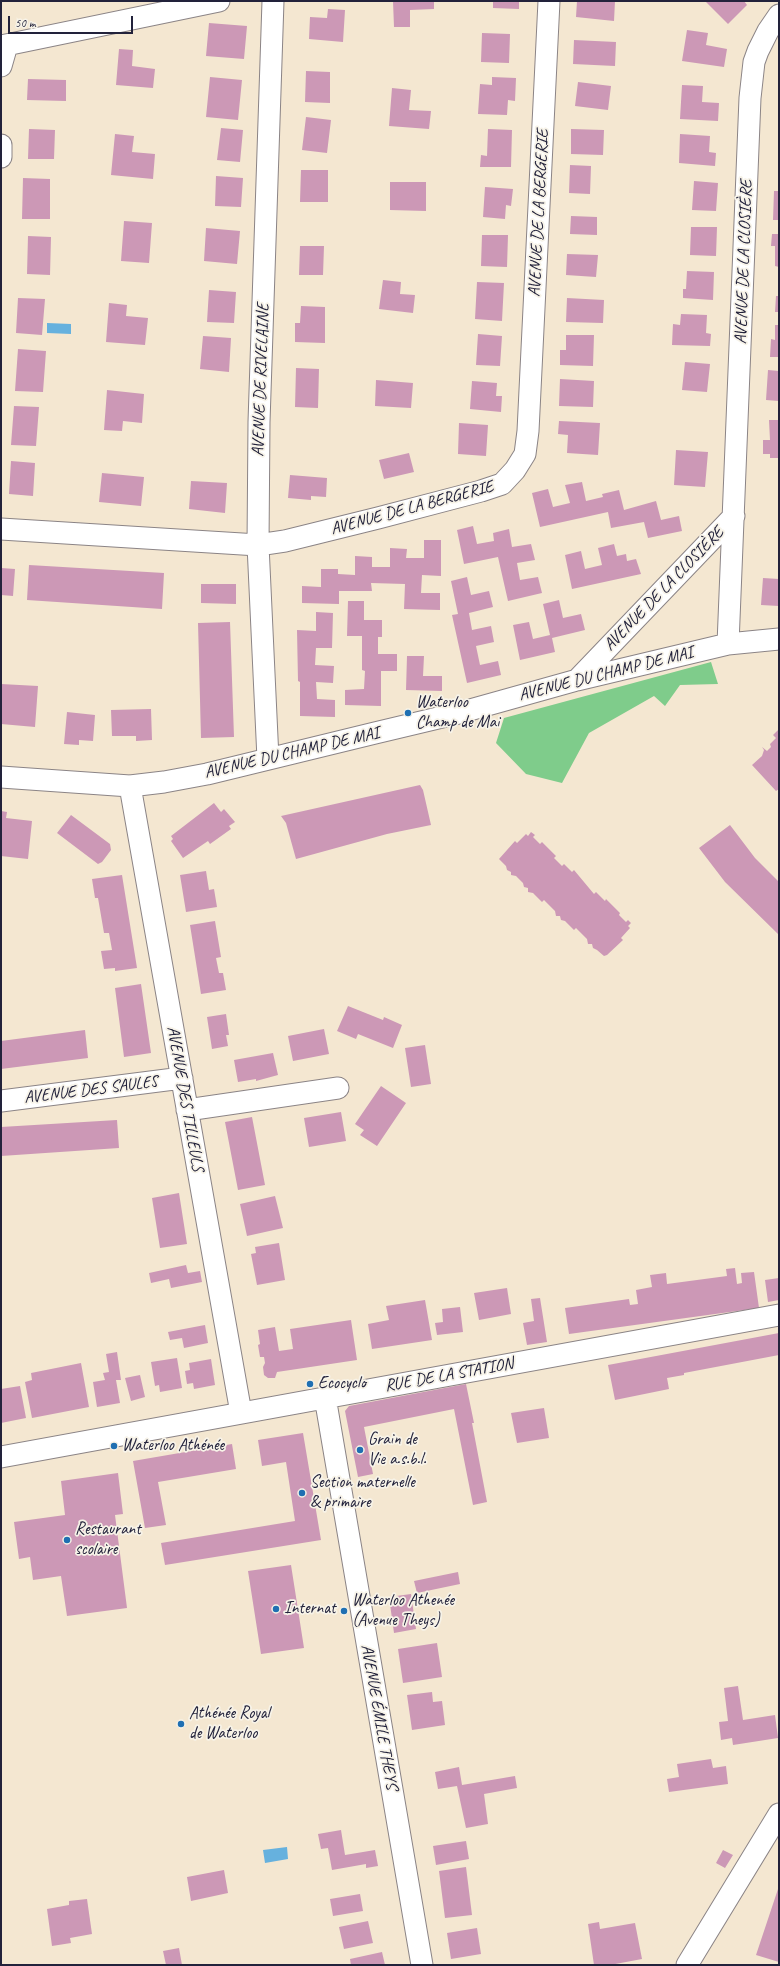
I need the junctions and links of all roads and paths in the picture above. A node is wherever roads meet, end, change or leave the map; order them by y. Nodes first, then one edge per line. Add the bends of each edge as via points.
1 (219, 1) edge
2 (273, 1) edge
3 (549, 1) edge
4 (779, 15) edge
5 (4, 46) edge
6 (1, 66) edge
7 (1, 145) edge
8 (1, 157) edge
9 (734, 516) junction
10 (1, 529) edge
11 (258, 545) junction
12 (779, 640) edge
13 (728, 644) junction
14 (577, 680) junction
15 (268, 760) junction
16 (1, 777) edge
17 (130, 786) junction
18 (182, 1078) junction
19 (338, 1088) dead end
20 (1, 1101) edge
21 (187, 1110) junction
22 (779, 1315) edge
23 (325, 1397) junction
24 (241, 1413) junction
25 (1, 1457) edge
26 (779, 1814) edge
27 (422, 1965) edge
28 (687, 1965) edge

1 - 5 street
2 - 11 street, AVENUE DE RIVELAINE via 259,422
3 - 11 street, AVENUE DE LA BERGERIE via 525,454 502,484 481,492 285,541
4 - 9 street, AVENUE DE LA CLOSIÈRE via 768,31 754,62 750,98
5 - 6 street
7 - 8 street
9 - 13 street, AVENUE DE LA CLOSIÈRE
9 - 14 street, AVENUE DE LA CLOSIÈRE
10 - 11 street, AVENUE DE LA BERGERIE
11 - 15 street, AVENUE DE RIVELAINE
12 - 13 street, AVENUE DU CHAMP DE MAI
13 - 14 street, AVENUE DU CHAMP DE MAI
14 - 15 street, AVENUE DU CHAMP DE MAI via 459,713
15 - 17 street, AVENUE DU CHAMP DE MAI via 171,781
16 - 17 street, AVENUE DU CHAMP DE MAI
17 - 18 street, AVENUE DES TILLEULS
18 - 20 street, AVENUE DES SAULES
18 - 21 street, AVENUE DES TILLEULS
19 - 21 street
21 - 24 street, AVENUE DES TILLEULS
22 - 23 street, RUE DE LA STATION
23 - 24 street, RUE DE LA STATION
23 - 27 street, AVENUE ÉMILE THEYS
24 - 25 street, RUE DE LA STATION
26 - 28 street

